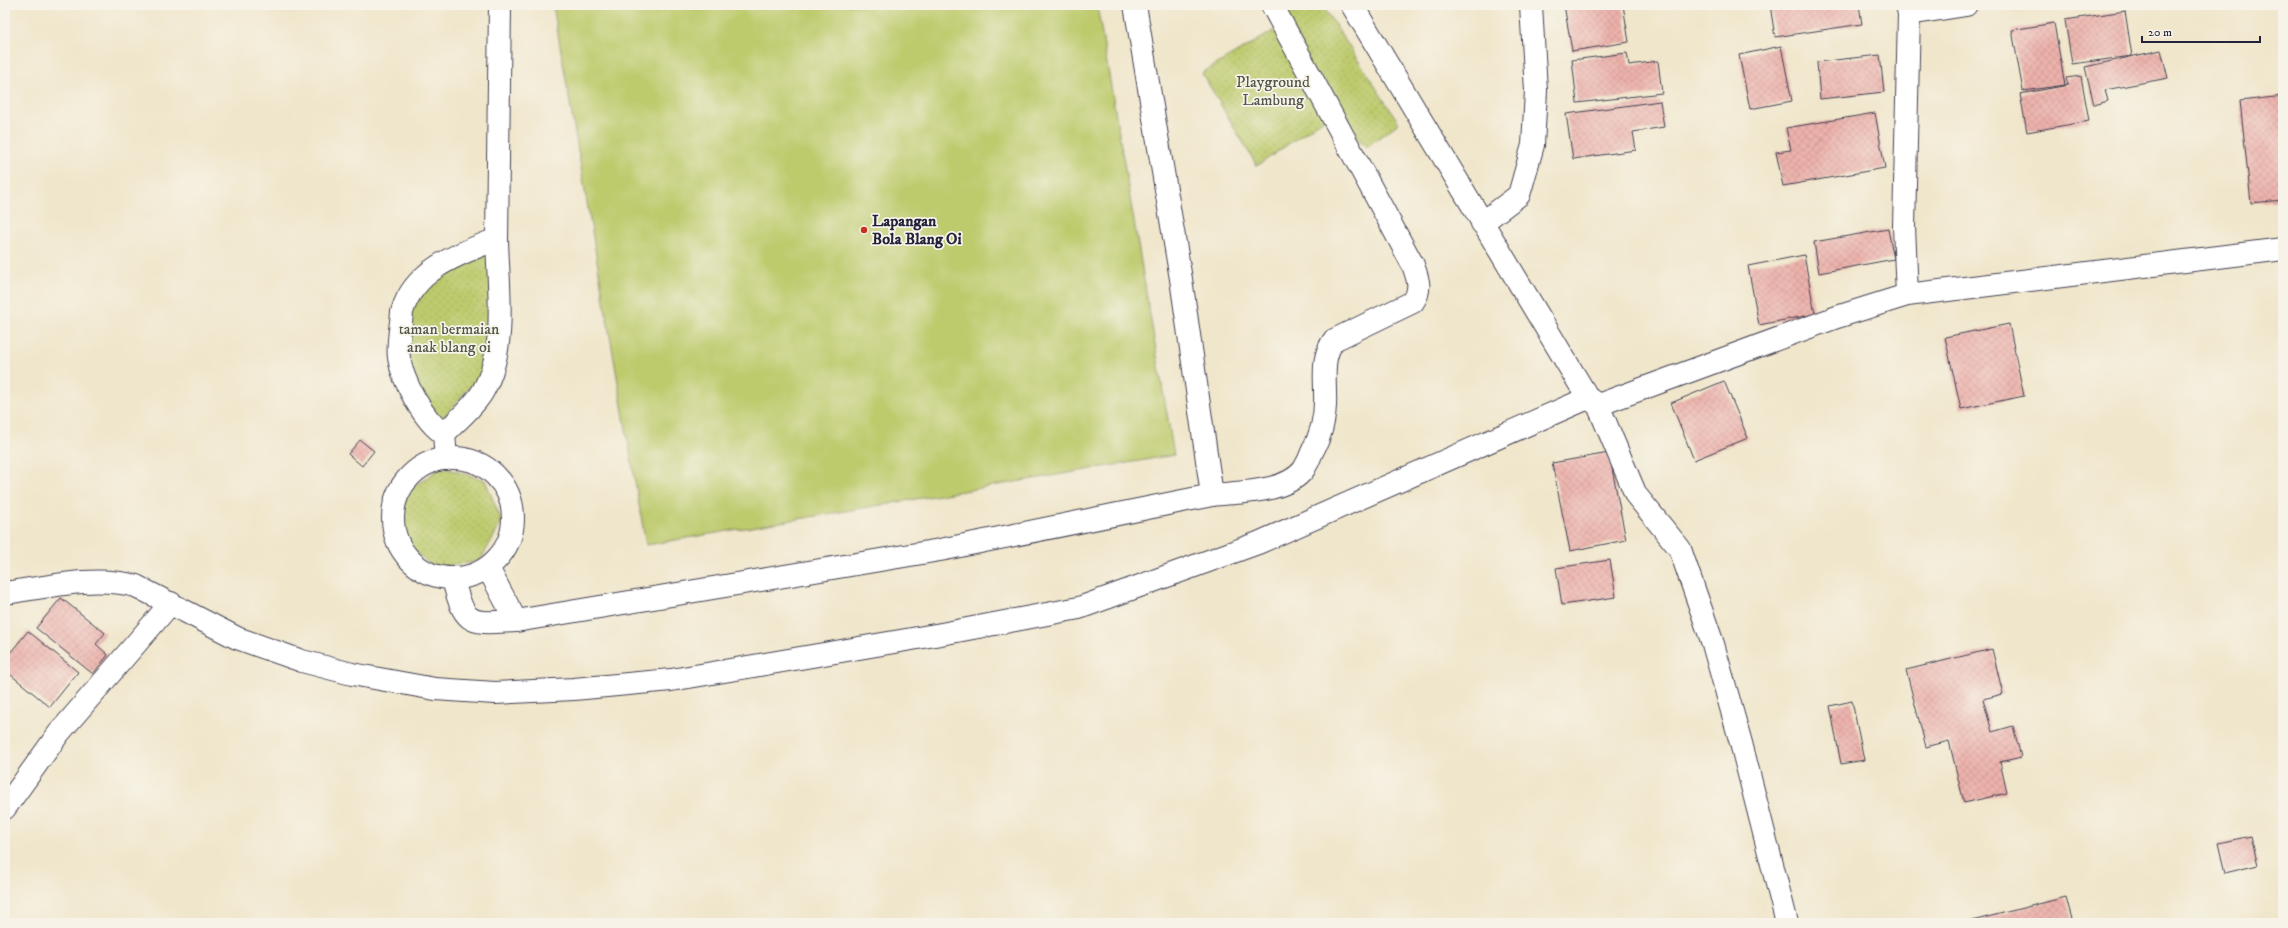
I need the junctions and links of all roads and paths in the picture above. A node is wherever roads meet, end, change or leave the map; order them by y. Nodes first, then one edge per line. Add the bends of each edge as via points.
1 (500, 5) edge
2 (1135, 5) edge
3 (1272, 5) edge
4 (1352, 5) edge
5 (1531, 5) edge
6 (1966, 5) edge
7 (1908, 9) edge
8 (1482, 223) junction
9 (497, 239) junction
10 (2283, 248) edge
11 (1907, 295) junction
12 (1593, 402) junction
13 (444, 434) junction
14 (446, 459) junction
15 (1212, 495) junction
16 (488, 568) junction
17 (453, 579) junction
18 (5, 593) edge
19 (171, 602) junction
20 (516, 621) junction
21 (5, 808) edge
22 (1787, 923) edge

1 - 9 street
2 - 15 street via 1181,279
3 - 15 street via 1413,265 1419,282 1418,294 1413,302 1334,340 1328,348 1325,360 1326,408 1322,429 1303,470 1288,482 1273,487
4 - 8 street
5 - 8 street via 1536,91 1533,145 1519,195
6 - 7 street
7 - 11 street via 1904,227
8 - 12 street
9 - 13 street via 497,358 483,391
9 - 13 street via 464,252 424,275 402,312 399,357 404,375 423,412
10 - 11 street
11 - 12 street
12 - 19 street via 1258,543 1079,608 671,680 495,693 435,689 352,674 302,661 238,638
12 - 22 street via 1636,495 1680,549 1718,659
13 - 14 street
14 - 16 street via 471,460 486,468 499,479 507,492 513,509 513,526 509,542 500,557
14 - 17 street via 415,470 399,490 391,513 394,538 408,560 429,574
15 - 20 street via 940,550
16 - 17 street
16 - 20 street
17 - 20 street via 458,598 468,618 478,623
18 - 19 street via 79,582 119,582 136,586
19 - 21 street via 59,733

